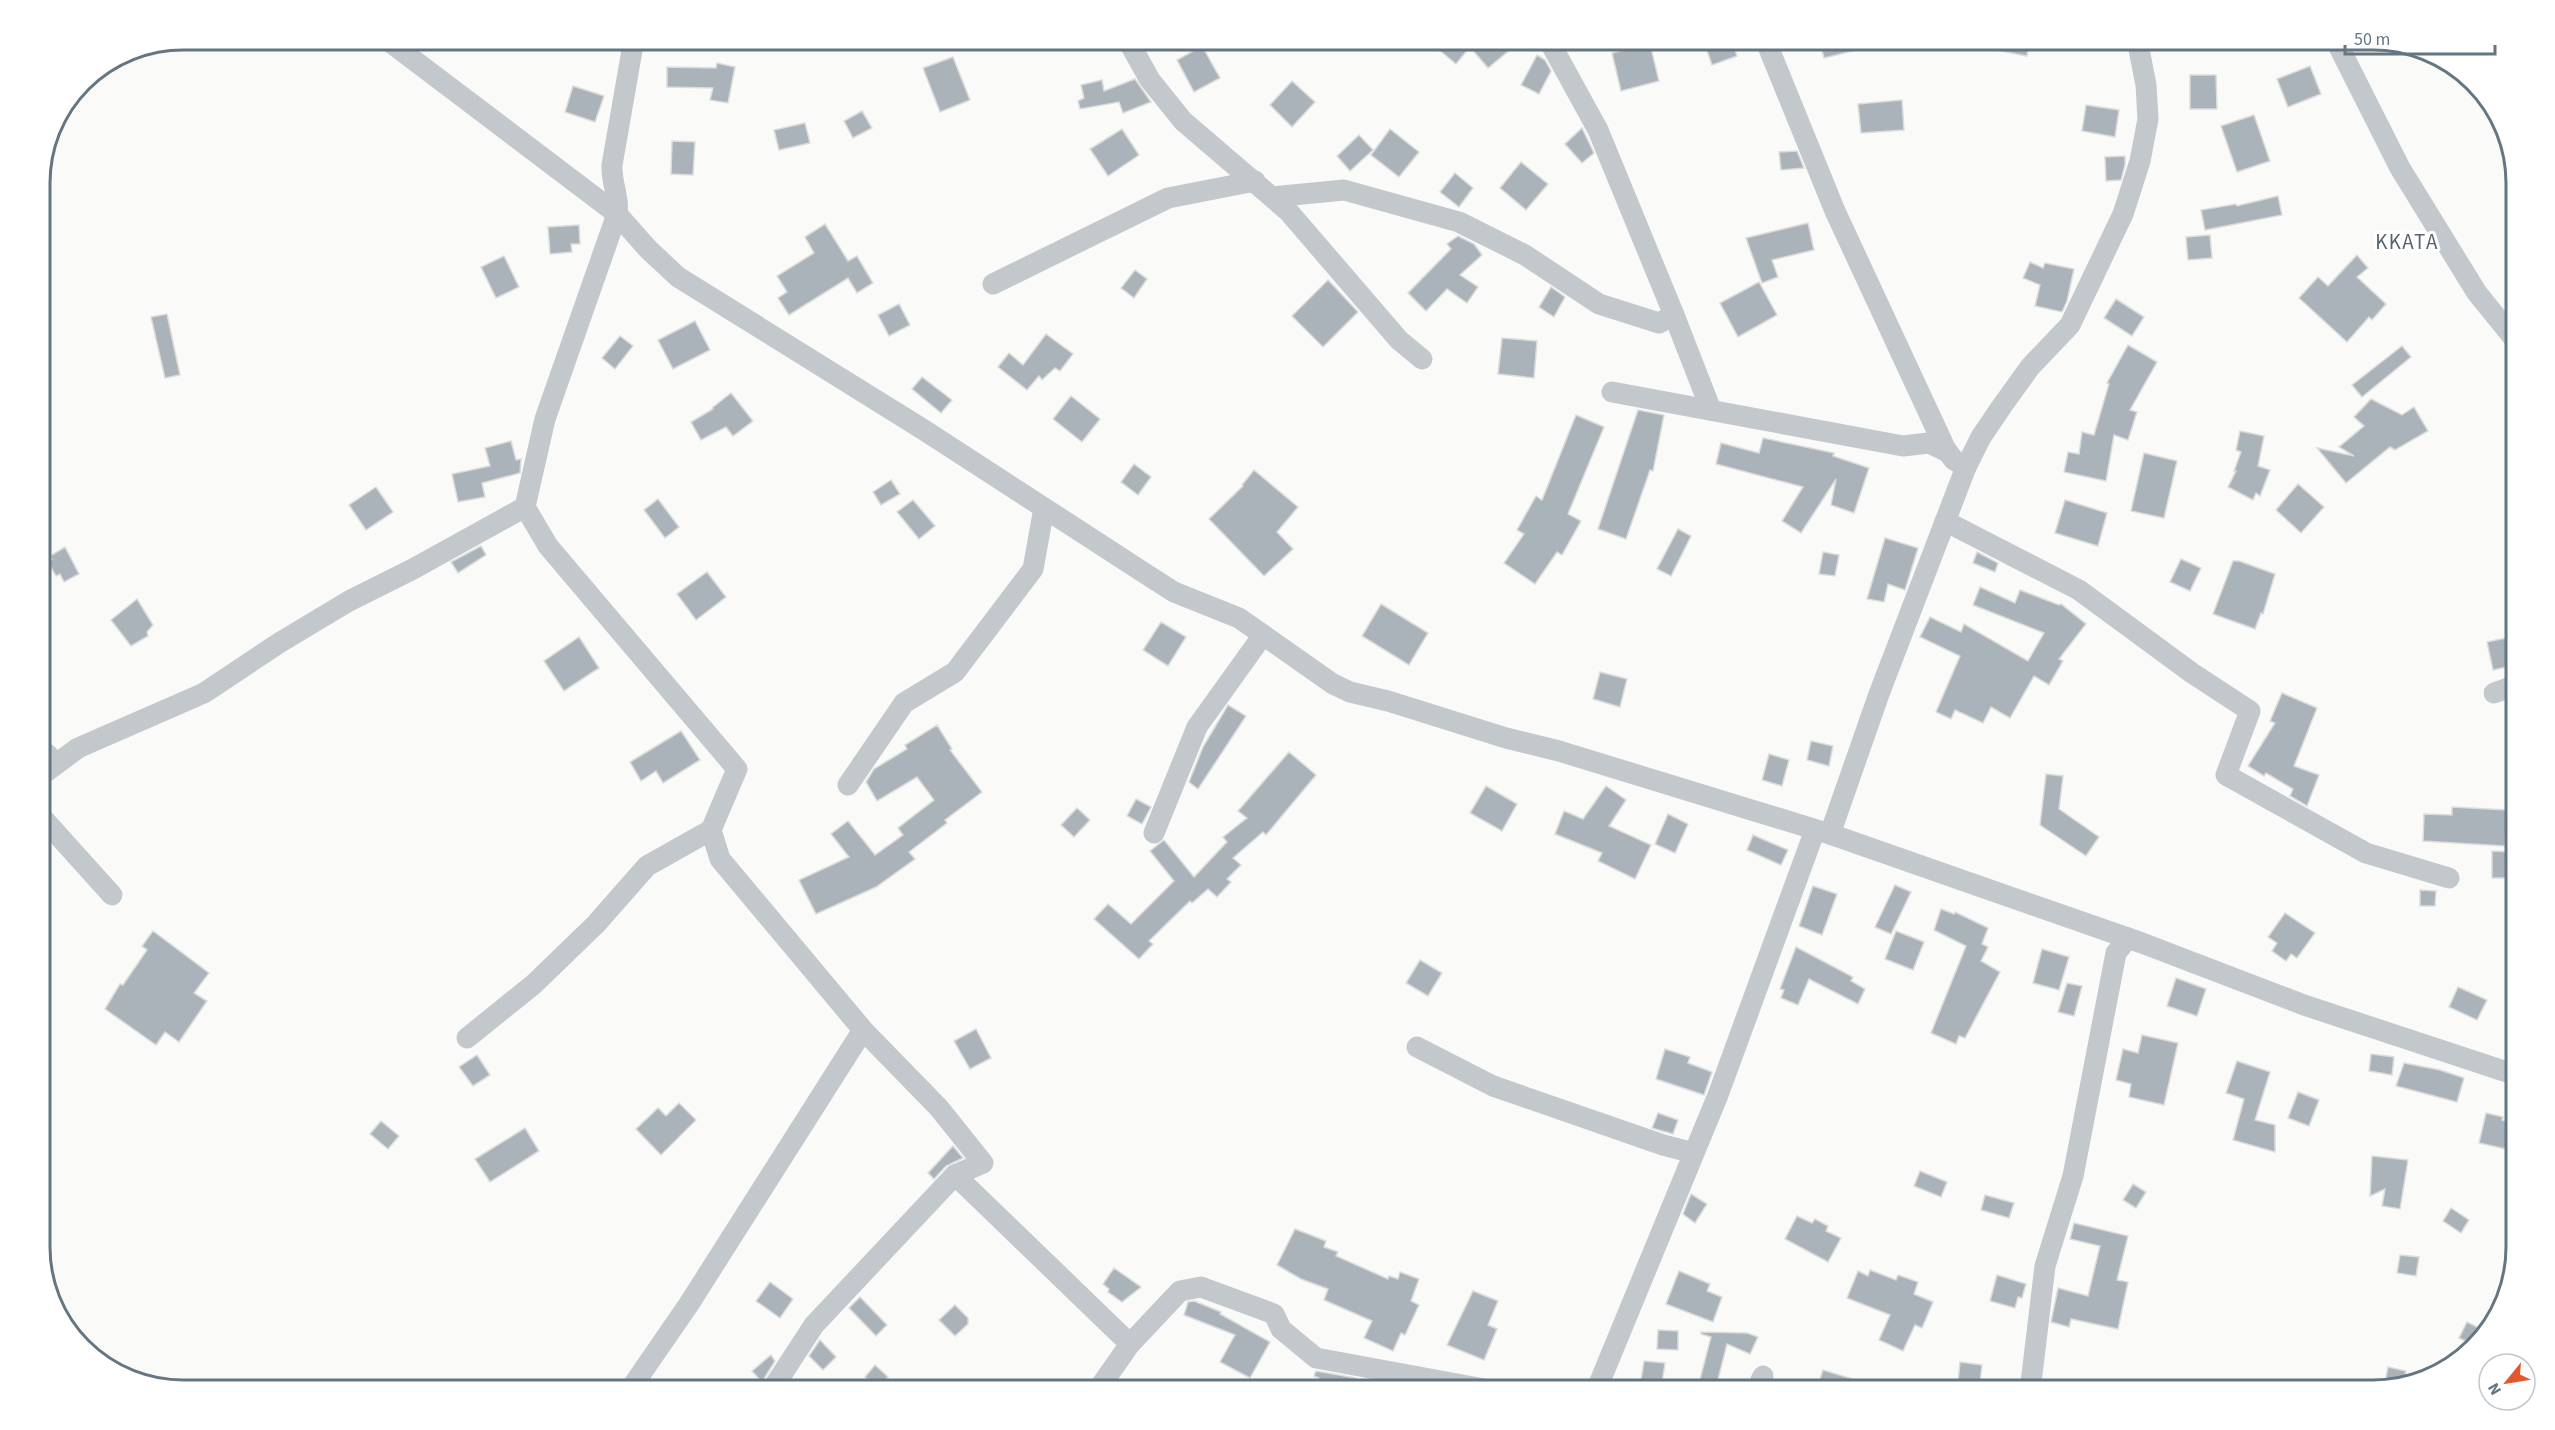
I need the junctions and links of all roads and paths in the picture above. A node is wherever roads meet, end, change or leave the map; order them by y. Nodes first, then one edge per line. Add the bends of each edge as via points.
1 (401, 50) edge
2 (632, 50) edge
3 (1133, 50) edge
4 (1554, 50) edge
5 (1769, 50) edge
6 (2139, 50) edge
7 (2341, 50) edge
8 (1255, 181) junction
9 (1272, 196) junction
10 (617, 214) junction
11 (993, 284) dead end
12 (1674, 315) junction
13 (2505, 328) edge
14 (1422, 359) dead end
15 (1612, 392) dead end
16 (1711, 410) junction
17 (1948, 452) junction
18 (1966, 467) junction
19 (525, 507) junction
20 (1044, 508) junction
21 (1945, 521) junction
22 (1263, 635) junction
23 (2505, 689) edge
24 (2494, 693) dead end
25 (50, 757) edge
26 (57, 764) junction
27 (50, 769) edge
28 (848, 785) dead end
29 (50, 826) edge
30 (711, 830) junction
31 (1823, 832) junction
32 (1154, 833) dead end
33 (2449, 878) dead end
34 (112, 895) dead end
35 (2128, 938) junction
36 (863, 1030) junction
37 (467, 1038) dead end
38 (1417, 1047) dead end
39 (2506, 1072) edge
40 (1694, 1153) junction
41 (955, 1175) junction
42 (1130, 1344) junction
43 (637, 1380) edge
44 (778, 1380) edge
45 (1105, 1380) edge
46 (1435, 1380) edge
47 (1601, 1380) edge
48 (2031, 1380) edge

1 - 10 street
2 - 10 street via 612,165 611,180 619,203
3 - 8 street via 1150,80 1183,121
4 - 12 street via 1598,130
5 - 17 street via 1835,211
6 - 18 street via 2148,119 2123,214 2070,325 2002,406
7 - 13 street via 2400,168 2476,293
8 - 9 street
8 - 11 street via 1168,198
9 - 12 street via 1344,190 1459,222 1525,255 1599,304 1659,323
9 - 14 street via 1399,340
10 - 19 street via 545,418
10 - 20 street via 678,277
12 - 16 street
15 - 16 street
16 - 17 street via 1904,446 1929,443
17 - 18 street
18 - 21 street
19 - 26 street via 349,601 204,693 78,748
19 - 30 street via 548,546 737,769
20 - 22 street via 1174,592 1239,618
20 - 28 street via 1033,569 955,672 904,703
21 - 31 street
21 - 33 street via 2079,590 2250,711 2226,775 2366,853
22 - 31 street via 1350,692
22 - 32 street via 1197,727
23 - 24 street
25 - 26 street
26 - 27 street
29 - 34 street
30 - 36 street via 720,860
30 - 37 street via 647,866 596,924 534,984
31 - 35 street
31 - 40 street
35 - 39 street via 2304,1005
35 - 48 street via 2116,953 2073,1176 2045,1266
36 - 41 street via 939,1108 983,1163
36 - 43 street
38 - 40 street via 1493,1086
40 - 47 street
41 - 42 street
41 - 44 street via 814,1325
42 - 45 street
42 - 46 street via 1180,1292 1201,1287 1274,1314 1281,1329 1316,1358

